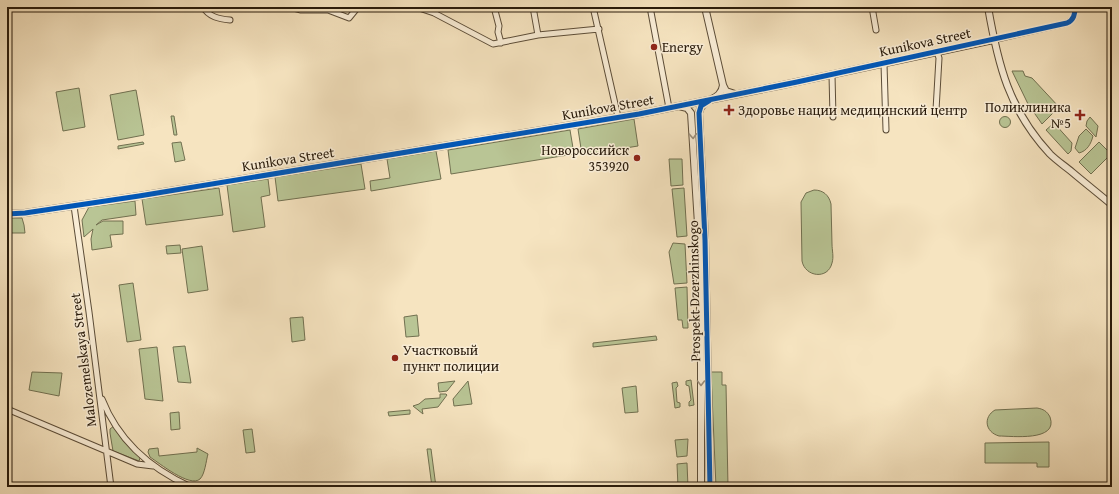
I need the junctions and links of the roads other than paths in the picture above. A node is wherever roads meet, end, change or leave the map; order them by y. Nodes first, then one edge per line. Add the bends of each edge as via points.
1 (203, 7) edge
2 (290, 7) edge
3 (416, 7) edge
4 (494, 7) edge
5 (533, 7) edge
6 (593, 7) edge
7 (650, 7) edge
8 (705, 7) edge
9 (872, 7) edge
10 (988, 7) edge
11 (1075, 7) edge
12 (356, 10) edge
13 (230, 20) dead end
14 (598, 29) junction
15 (876, 30) dead end
16 (538, 35) junction
17 (993, 40) junction
18 (500, 43) junction
19 (937, 52) junction
20 (884, 64) junction
21 (832, 75) junction
22 (723, 85) junction
23 (736, 94) junction
24 (711, 100) junction
25 (694, 104) junction
26 (678, 106) junction
27 (669, 108) junction
28 (936, 110) dead end
29 (699, 113) junction
30 (691, 114) junction
31 (618, 117) junction
32 (832, 117) dead end
33 (886, 130) dead end
34 (1112, 205) edge
35 (74, 206) junction
36 (7, 214) edge
37 (702, 240) junction
38 (100, 394) junction
39 (7, 409) edge
40 (111, 420) junction
41 (104, 438) junction
42 (106, 451) junction
43 (153, 466) junction
44 (111, 487) edge
45 (191, 487) edge
46 (701, 487) edge
47 (710, 487) edge

1 - 13 street via 212,16
2 - 12 street via 301,10 328,10 349,18
3 - 18 street via 434,13 493,44
4 - 18 street
5 - 16 street
6 - 14 street
7 - 27 street
8 - 22 street
9 - 15 street
10 - 17 street
11 - 17 street, Kunikova Street via 1074,16 1068,23
14 - 16 street
14 - 31 street
16 - 18 street
17 - 19 street, Kunikova Street
17 - 34 street via 1009,94 1034,135 1052,155
19 - 20 street, Kunikova Street
19 - 28 street via 939,58
20 - 21 street, Kunikova Street
20 - 33 street
21 - 23 street, Kunikova Street
21 - 32 street
22 - 23 street via 726,91
22 - 24 street via 719,95
23 - 24 street, Kunikova Street
24 - 25 street, Kunikova Street
24 - 29 street via 701,106
25 - 26 street, Kunikova Street
25 - 29 street
25 - 30 street
26 - 27 street, Kunikova Street
26 - 30 street via 687,108
27 - 31 street, Kunikova Street
29 - 37 street, Prospekt Dzerzhinskogo
30 -> 37 street, Prospekt Dzerzhinskogo
31 - 35 street, Kunikova Street
35 - 36 street
35 - 38 street
37 -> 46 street, Prospekt Dzerzhinskogo
37 - 47 street, Prospekt Dzerzhinskogo
38 - 40 street
38 - 41 street, Malozemelskaya Street
39 - 42 street
40 - 41 street via 106,427
40 - 43 street via 130,444
41 - 42 street, Malozemelskaya Street
42 - 43 street via 137,464
42 - 44 street, Malozemelskaya Street
43 - 45 street

